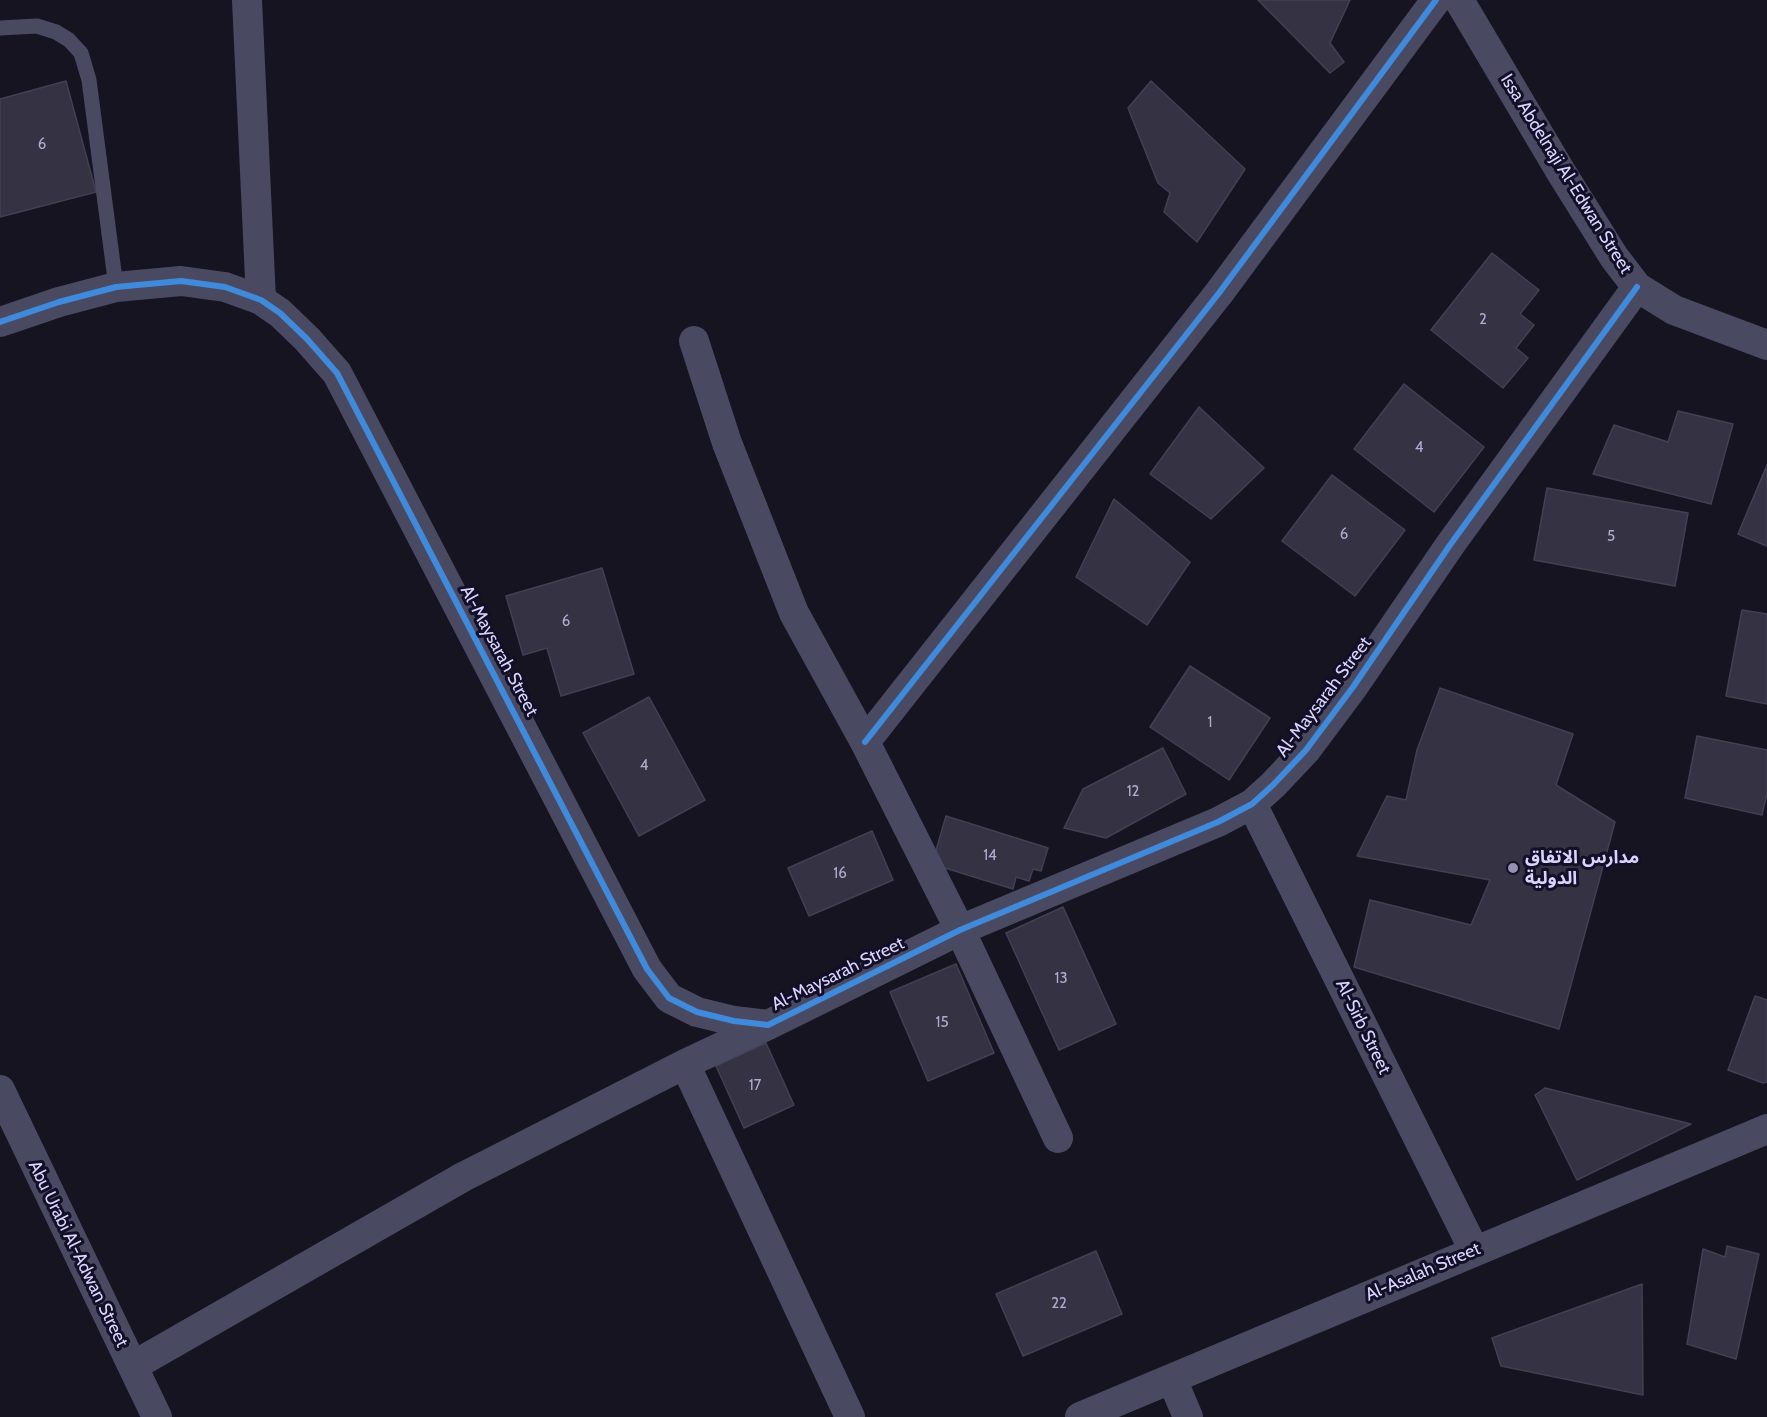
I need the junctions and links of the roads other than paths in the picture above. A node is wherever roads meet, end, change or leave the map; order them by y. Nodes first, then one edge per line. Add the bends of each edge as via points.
1 (247, 0) edge
2 (1436, 0) edge
3 (1459, 0) edge
4 (0, 28) edge
5 (116, 287) junction
6 (1637, 287) junction
7 (261, 300) junction
8 (0, 322) edge
9 (694, 341) dead end
10 (1767, 345) edge
11 (865, 742) junction
12 (1252, 804) junction
13 (960, 930) junction
14 (768, 1025) junction
15 (685, 1064) junction
16 (0, 1090) edge
17 (1767, 1129) edge
18 (1058, 1138) dead end
19 (1474, 1251) junction
20 (133, 1366) junction
21 (1172, 1379) junction
22 (157, 1417) edge
23 (850, 1417) edge
24 (1080, 1417) edge
25 (1188, 1417) edge

1 - 7 street
2 - 11 street via 1219,293
3 - 6 street, Issa Abdelnaji Al-Edwan Street via 1614,257
4 - 5 lane via 37,26 56,32 81,53 89,80
5 - 7 street, Al-Maysarah Street via 182,281 225,287
5 - 8 street, Al-Maysarah Street
6 - 10 street, Issa Abdelnaji Al-Edwan Street via 1674,310
6 - 12 street, Al-Maysarah Street via 1450,545 1353,687 1306,750
7 - 14 street, Al-Maysarah Street via 280,313 337,373 647,969 669,998 697,1012
9 - 11 street via 727,443 794,613
11 - 13 street
12 - 13 street, Al-Maysarah Street via 1218,822
12 - 19 street, Al-Sirb Street
13 - 14 street, Al-Maysarah Street
13 - 18 street
14 - 15 street
15 - 20 street via 464,1177
15 - 23 street
16 - 20 street, Abu Urabi Al-Adwan Street
17 - 19 street, Al-Asalah Street
19 - 21 street, Al-Asalah Street
20 - 22 street, Abu Urabi Al-Adwan Street
21 - 24 street, Al-Asalah Street
21 - 25 street

